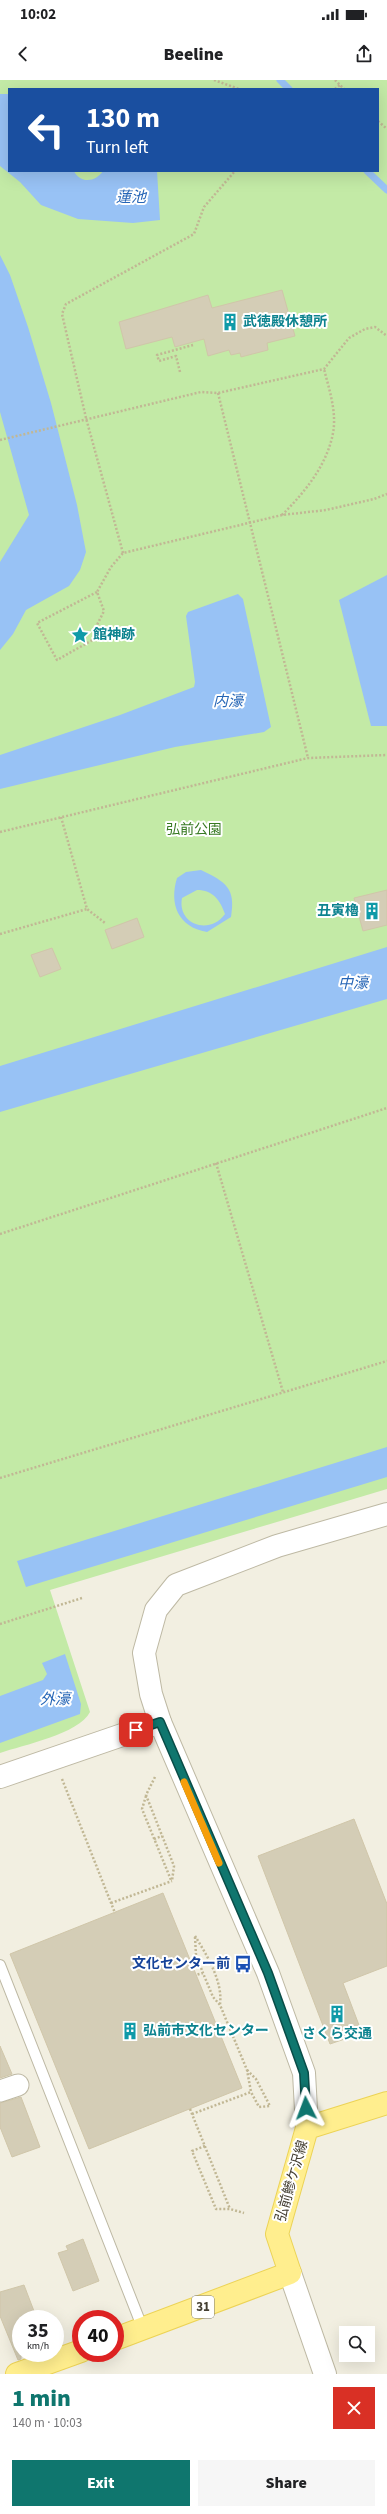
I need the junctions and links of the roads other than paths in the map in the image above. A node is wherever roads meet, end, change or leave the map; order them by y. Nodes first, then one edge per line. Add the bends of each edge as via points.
1 (387, 1514) edge
2 (160, 1722) junction
3 (0, 1777) edge
4 (0, 1965) edge
5 (387, 2103) edge
6 (307, 2128) junction
7 (290, 2273) junction
8 (143, 2330) junction
9 (124, 2336) edge
10 (72, 2355) edge
11 (24, 2373) edge
12 (325, 2374) edge

1 - 2 street via 277,1546 176,1585 156,1610 144,1653 151,1694
2 - 3 street
2 - 6 street via 270,1980 304,2073
4 - 8 lane
5 - 6 main road, 弘前鰺ケ沢線
6 - 7 main road, 弘前鰺ケ沢線 via 277,2234
7 - 8 main road, 31
7 - 12 street
8 - 9 main road, 31
10 - 11 main road

